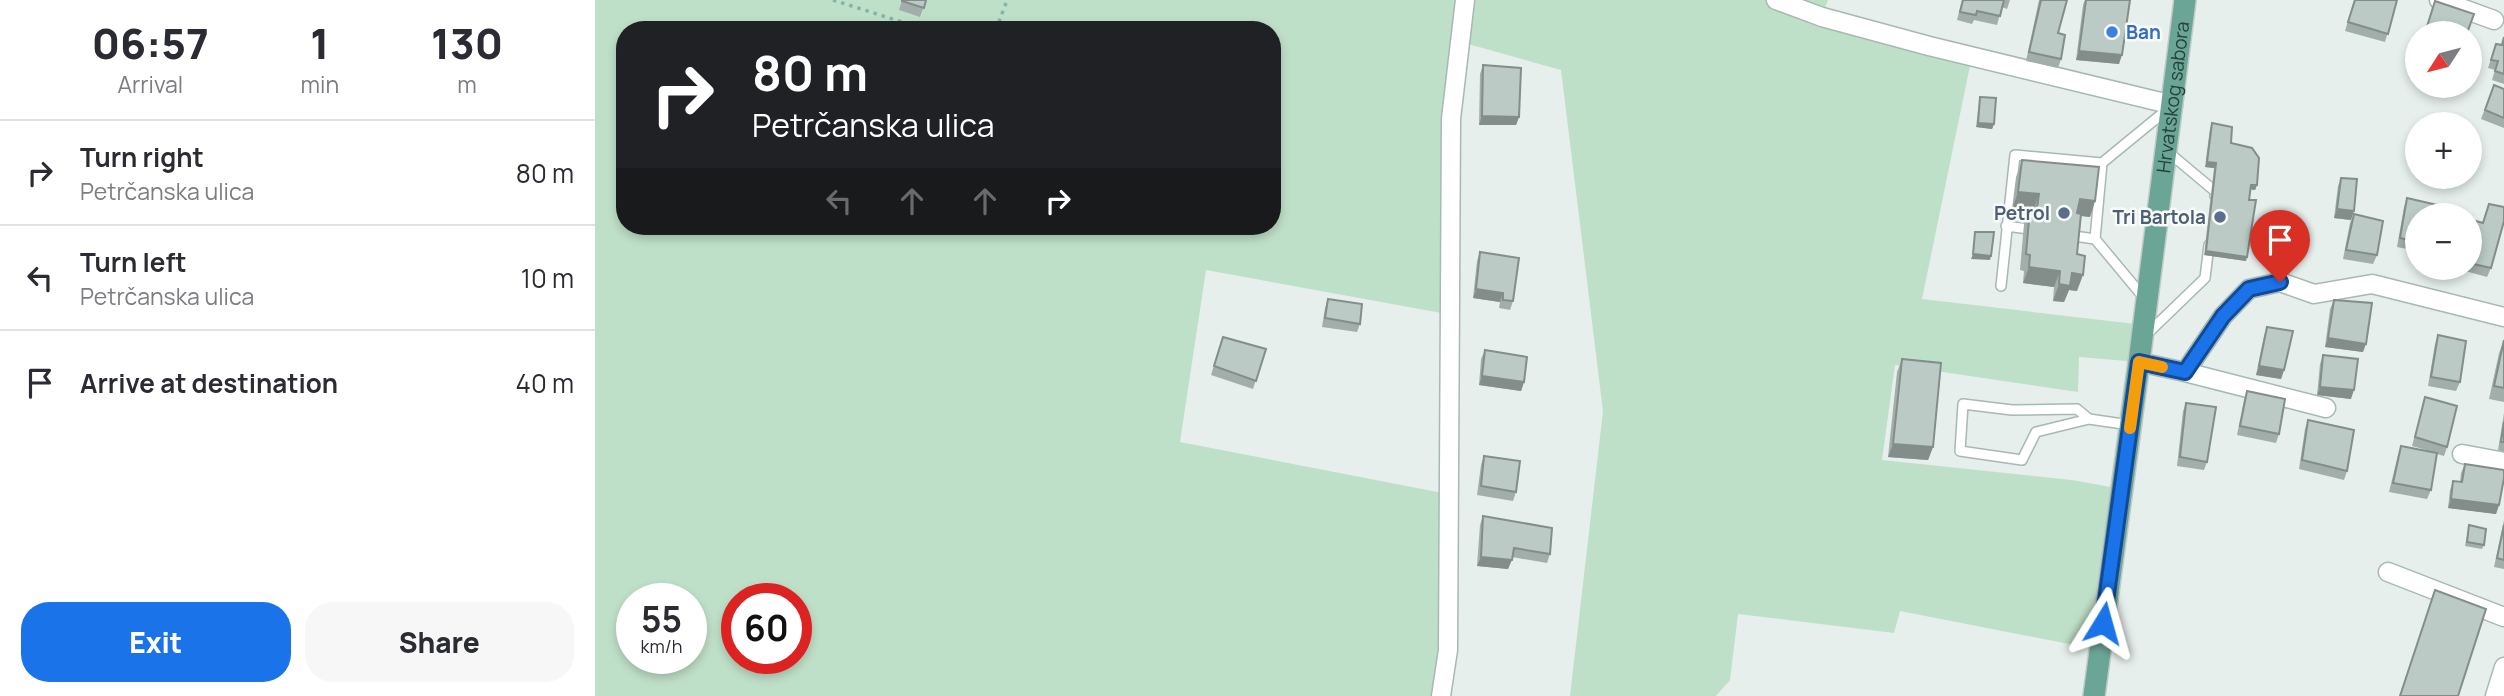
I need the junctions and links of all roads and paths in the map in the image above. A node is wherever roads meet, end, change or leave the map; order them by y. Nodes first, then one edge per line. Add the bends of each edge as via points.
1 (833, 0) edge
2 (1007, 0) edge
3 (1465, 0) edge
4 (1776, 0) edge
5 (2185, 0) edge
6 (2439, 0) edge
7 (2494, 20) dead end
8 (899, 21) edge
9 (999, 21) edge
10 (2173, 105) junction
11 (2166, 150) junction
12 (2102, 163) junction
13 (2214, 205) edge
14 (2006, 226) junction
15 (2211, 229) edge
16 (2044, 231) edge
17 (2057, 233) edge
18 (2095, 239) junction
19 (2001, 286) dead end
20 (2147, 302) junction
21 (2504, 317) edge
22 (2142, 339) junction
23 (2139, 362) junction
24 (2185, 372) junction
25 (2326, 408) dead end
26 (2089, 419) junction
27 (2130, 425) junction
28 (2462, 454) dead end
29 (2504, 462) edge
30 (2388, 572) dead end
31 (2504, 617) edge
32 (2504, 667) edge
33 (1441, 696) edge
34 (2094, 696) edge
35 (2495, 696) edge

1 - 8 path
2 - 9 path
3 - 33 street via 1451,119 1448,650
4 - 10 street via 1929,46
5 - 10 main road, Hrvatskog sabora
6 - 7 street
10 - 11 main road, Hrvatskog sabora
10 - 12 lane
11 - 13 lane via 2215,192
11 - 20 main road, Hrvatskog sabora
12 - 14 lane via 2015,155
12 - 18 lane
14 - 16 lane
14 - 19 lane
15 - 22 lane via 2205,278
17 - 18 lane
18 - 20 lane
20 - 22 main road, Hrvatskog sabora
21 - 24 street via 2372,284 2314,294 2280,282 2249,289 2223,316
22 - 23 main road, Hrvatskog sabora
23 - 24 street
23 - 27 main road, Hrvatskog sabora
24 - 25 street
26 - 26 lane via 2077,408 2012,410 1963,404 1960,451 2022,460 2036,432
26 - 27 lane
27 - 34 main road, Hrvatskog sabora
28 - 29 street
30 - 31 street
32 - 35 street

